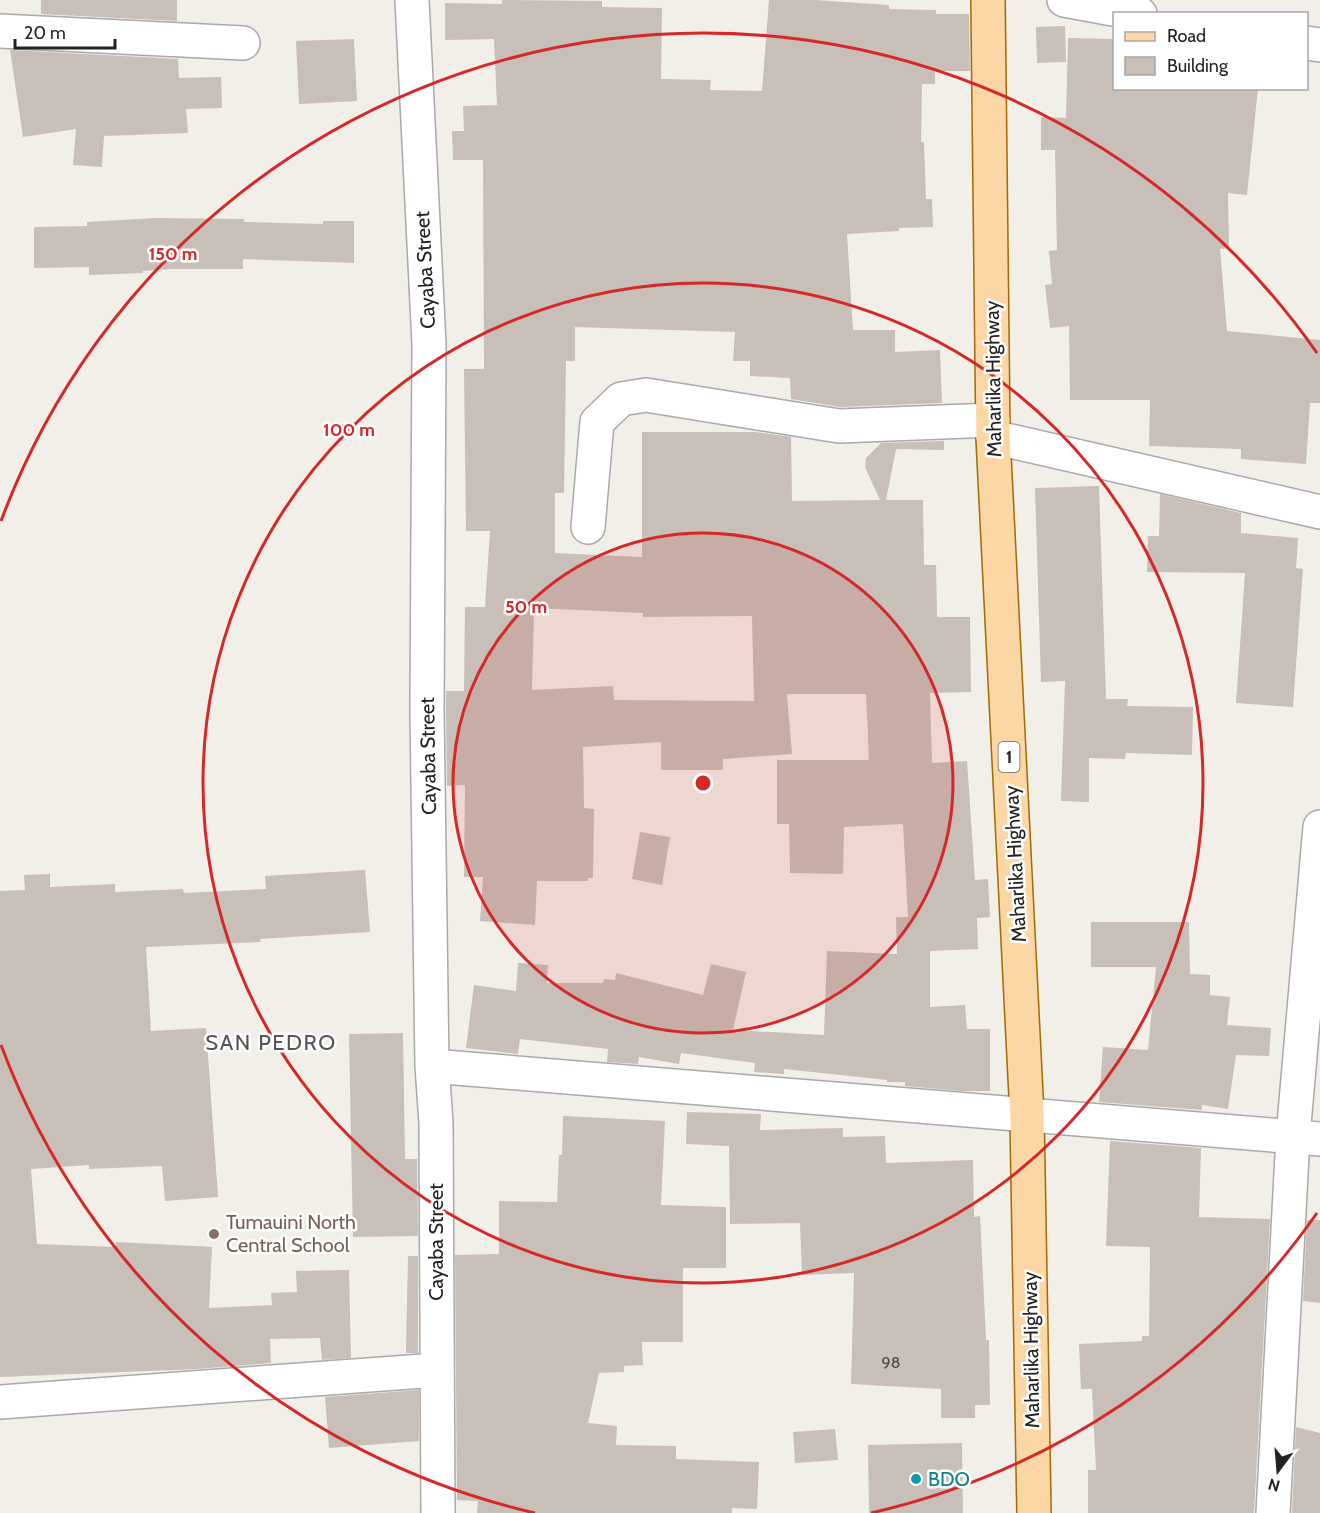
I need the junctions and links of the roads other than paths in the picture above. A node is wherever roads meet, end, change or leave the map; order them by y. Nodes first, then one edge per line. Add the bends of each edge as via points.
1 (412, 0) edge
2 (988, 0) edge
3 (1064, 0) edge
4 (1129, 12) edge
5 (0, 31) edge
6 (243, 43) dead end
7 (993, 428) junction
8 (1320, 512) edge
9 (588, 527) dead end
10 (1320, 827) edge
11 (432, 1066) junction
12 (1028, 1116) junction
13 (1306, 1138) edge
14 (437, 1370) junction
15 (0, 1402) edge
16 (438, 1513) edge
17 (1034, 1513) edge
18 (1273, 1513) edge

1 - 11 street, Cayaba Street via 429,344 427,711
2 - 7 main road, Maharlika Highway / 1
3 - 4 street
5 - 6 street
7 - 8 street
7 - 9 street via 839,426 646,395 621,399 597,422
7 - 12 main road, Maharlika Highway / 1
10 - 13 street
11 - 12 street
11 - 14 street, Cayaba Street via 436,1123
12 - 13 street
12 - 17 main road, Maharlika Highway / 1
13 - 18 street
14 - 15 street
14 - 16 street, Cayaba Street

